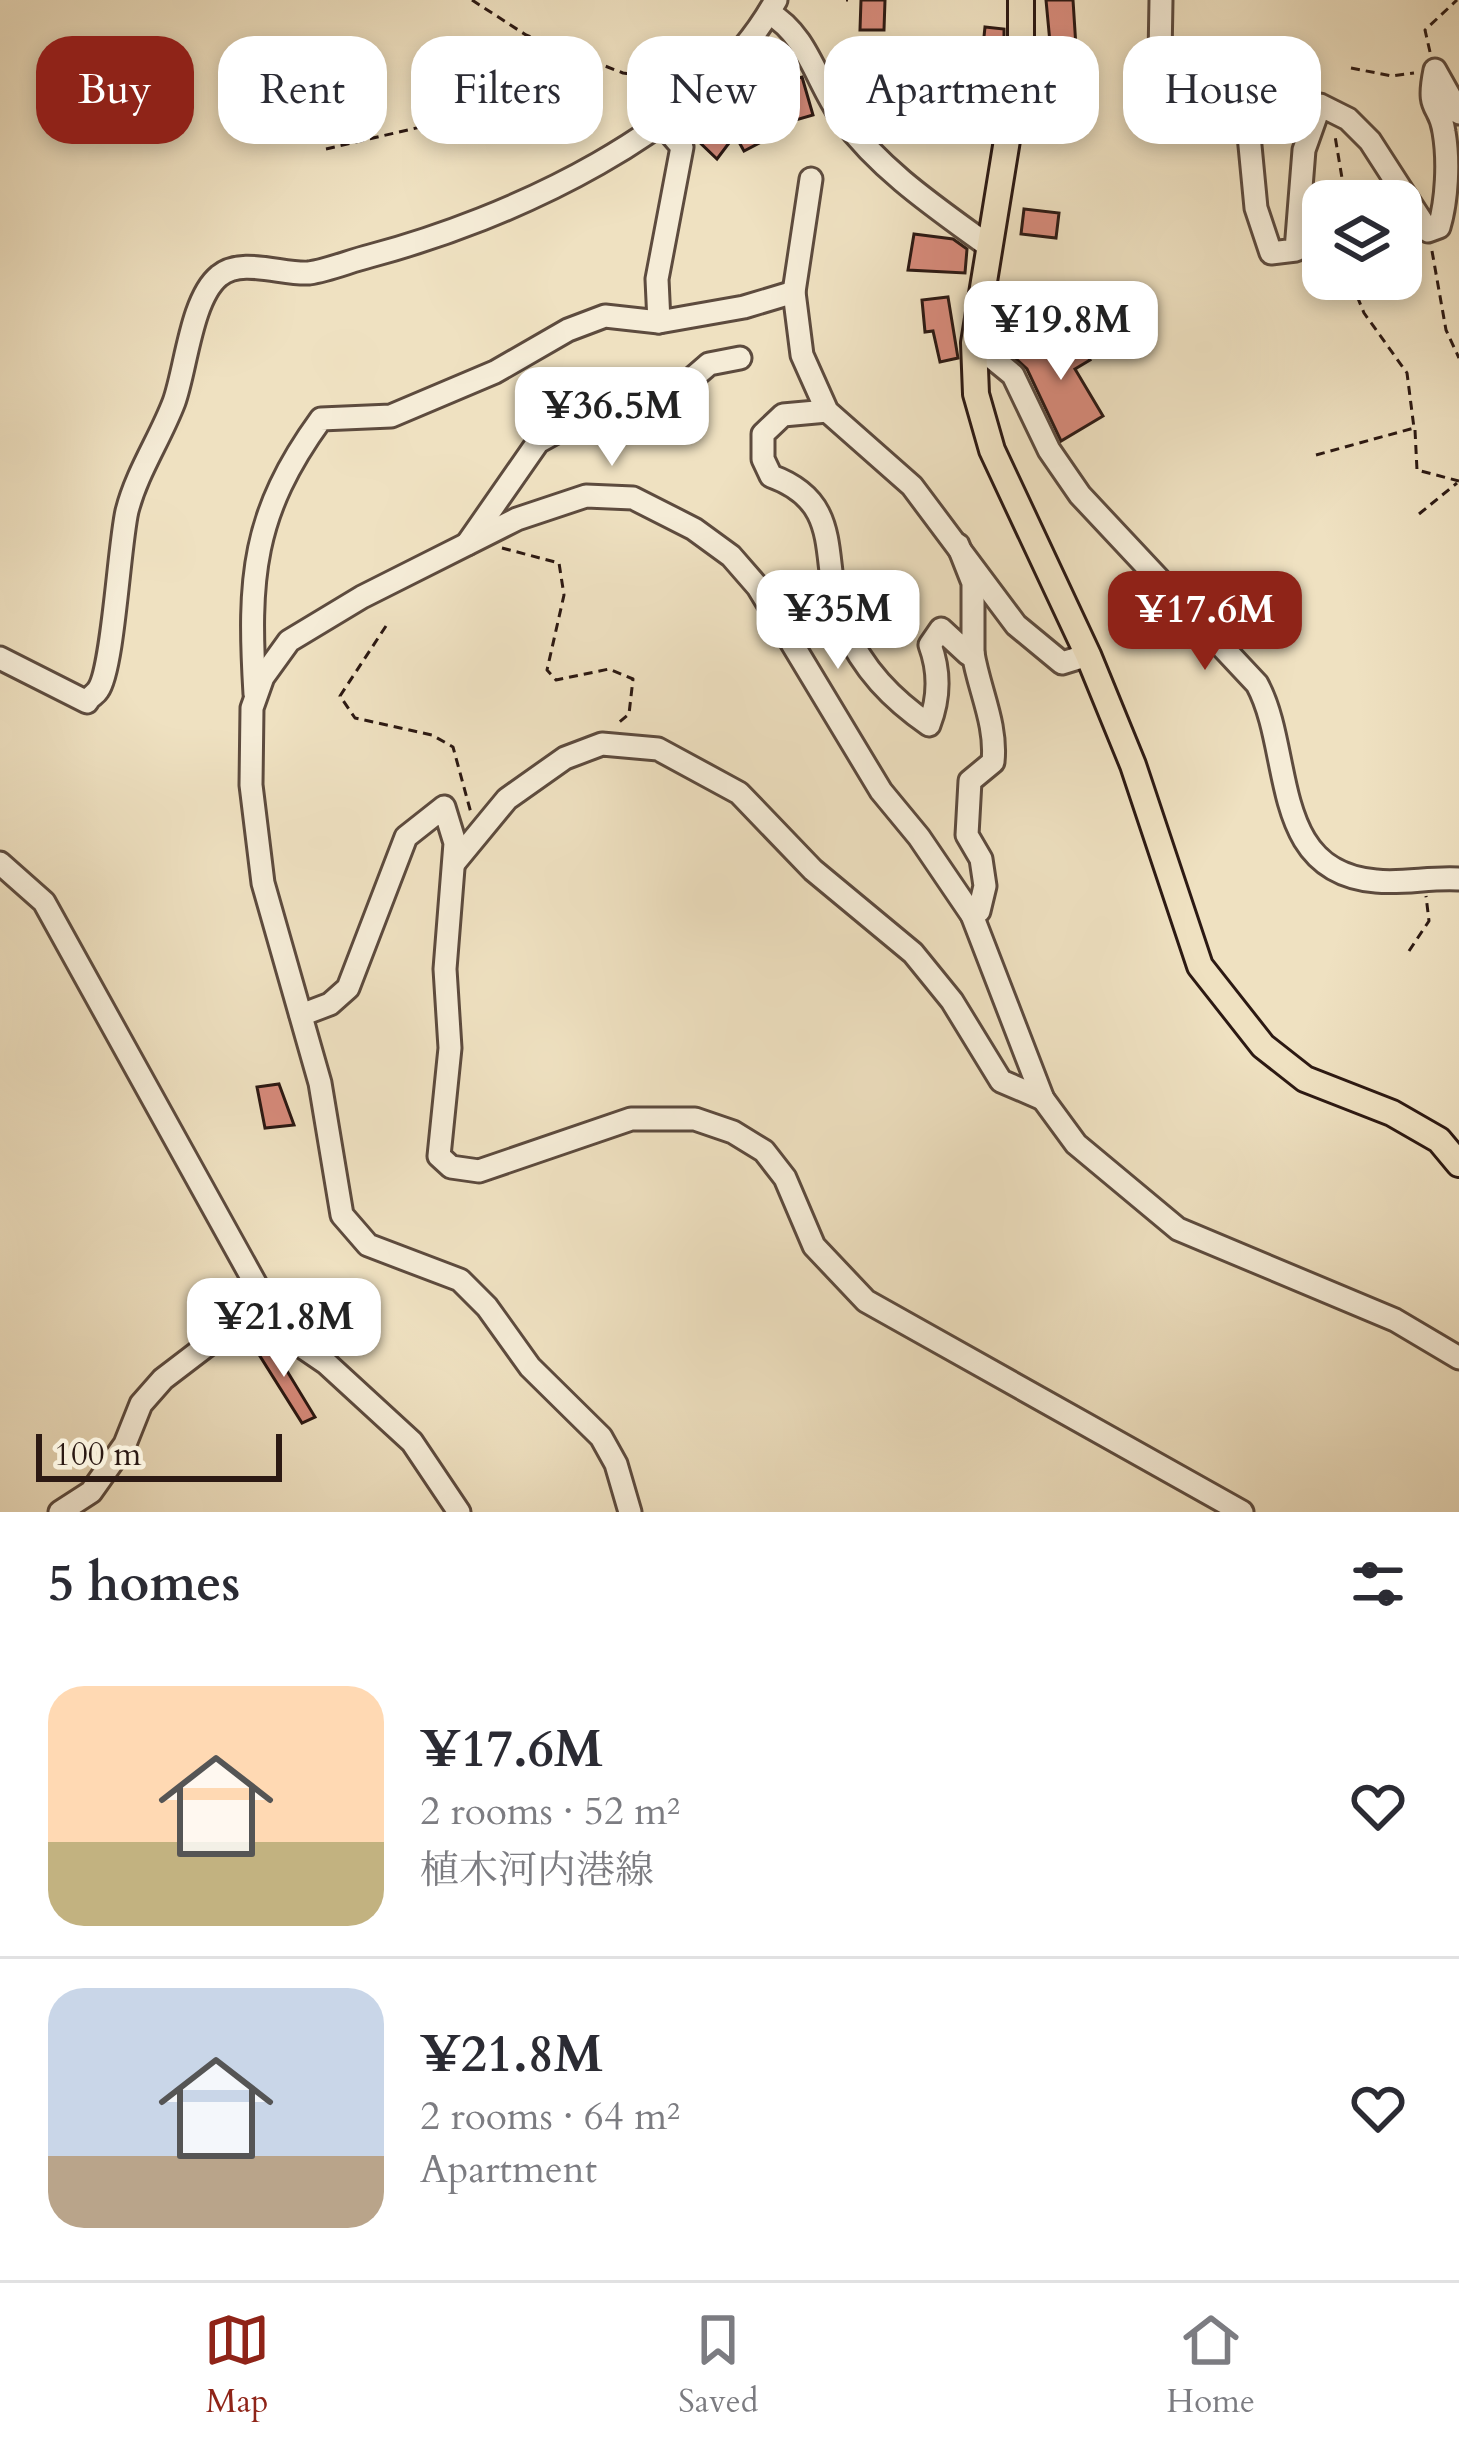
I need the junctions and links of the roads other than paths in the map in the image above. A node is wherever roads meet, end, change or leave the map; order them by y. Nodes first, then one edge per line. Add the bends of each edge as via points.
1 (1021, 0) edge
2 (1161, 0) edge
3 (772, 6) edge
4 (746, 36) edge
5 (1459, 113) edge
6 (633, 144) edge
7 (680, 144) edge
8 (811, 178) dead end
9 (990, 247) junction
10 (794, 292) junction
11 (659, 322) junction
12 (974, 343) junction
13 (740, 358) dead end
14 (826, 411) junction
15 (466, 544) junction
16 (958, 545) junction
17 (973, 653) junction
18 (1088, 655) junction
19 (0, 658) edge
20 (256, 698) junction
21 (0, 863) edge
22 (455, 863) junction
23 (1459, 879) edge
24 (972, 915) junction
25 (301, 1015) junction
26 (1043, 1099) junction
27 (1459, 1164) edge
28 (251, 1312) junction
29 (1459, 1358) edge
30 (60, 1512) edge
31 (459, 1512) edge
32 (630, 1512) edge
33 (1242, 1512) edge

1 - 9 main road via 1021,54
2 - 5 street via 1160,57 1171,86 1249,125 1256,208 1271,253 1296,250 1304,149 1320,105 1370,141 1428,231 1439,227 1444,208 1444,128 1430,96 1435,70
3 - 4 street
3 - 9 street via 843,119 904,184
6 - 19 street via 432,240 308,273 229,270 216,278 129,505 98,692 87,702 71,697
7 - 11 street via 657,279
8 - 10 street
9 - 12 main road
10 - 11 street
10 - 14 street via 802,355
11 - 20 street via 605,316 391,416 321,419 285,469 260,532
12 - 18 main road via 976,394 992,450
12 - 23 street via 1013,375 1080,495 1257,683 1272,712 1292,822 1307,845 1359,879
13 - 15 street via 710,364 679,391 538,442
14 - 16 street via 912,487
14 - 17 street via 783,415 763,434 763,459 771,476 800,486 825,524 843,626 886,696 929,725 937,664 930,645 941,629
15 - 20 street via 289,641
15 - 24 street via 586,496 633,498 712,542 758,587 881,791
16 - 17 street via 973,583
16 - 18 street via 1016,625 1062,663
17 - 24 street via 995,742 993,762 970,781 966,808 985,886
18 - 27 main road via 1200,966 1263,1046 1305,1079 1392,1113 1439,1140
20 - 25 street via 250,785 263,883
21 - 28 street via 44,902 265,1301
22 - 25 street via 444,807 406,837 348,988
22 - 26 street via 507,799 565,758 609,744 658,749 739,794 813,871 913,953 1001,1081
22 - 33 street via 439,1156 451,1167 479,1171 631,1119 695,1119 733,1132 764,1151 785,1178 814,1246 866,1301
24 - 26 street
25 - 32 street via 342,1215 368,1245 460,1280 487,1307 530,1366 601,1437
26 - 29 street via 1076,1144 1178,1229 1395,1320
28 - 30 street via 163,1379 92,1492
28 - 31 street via 326,1363 412,1442

